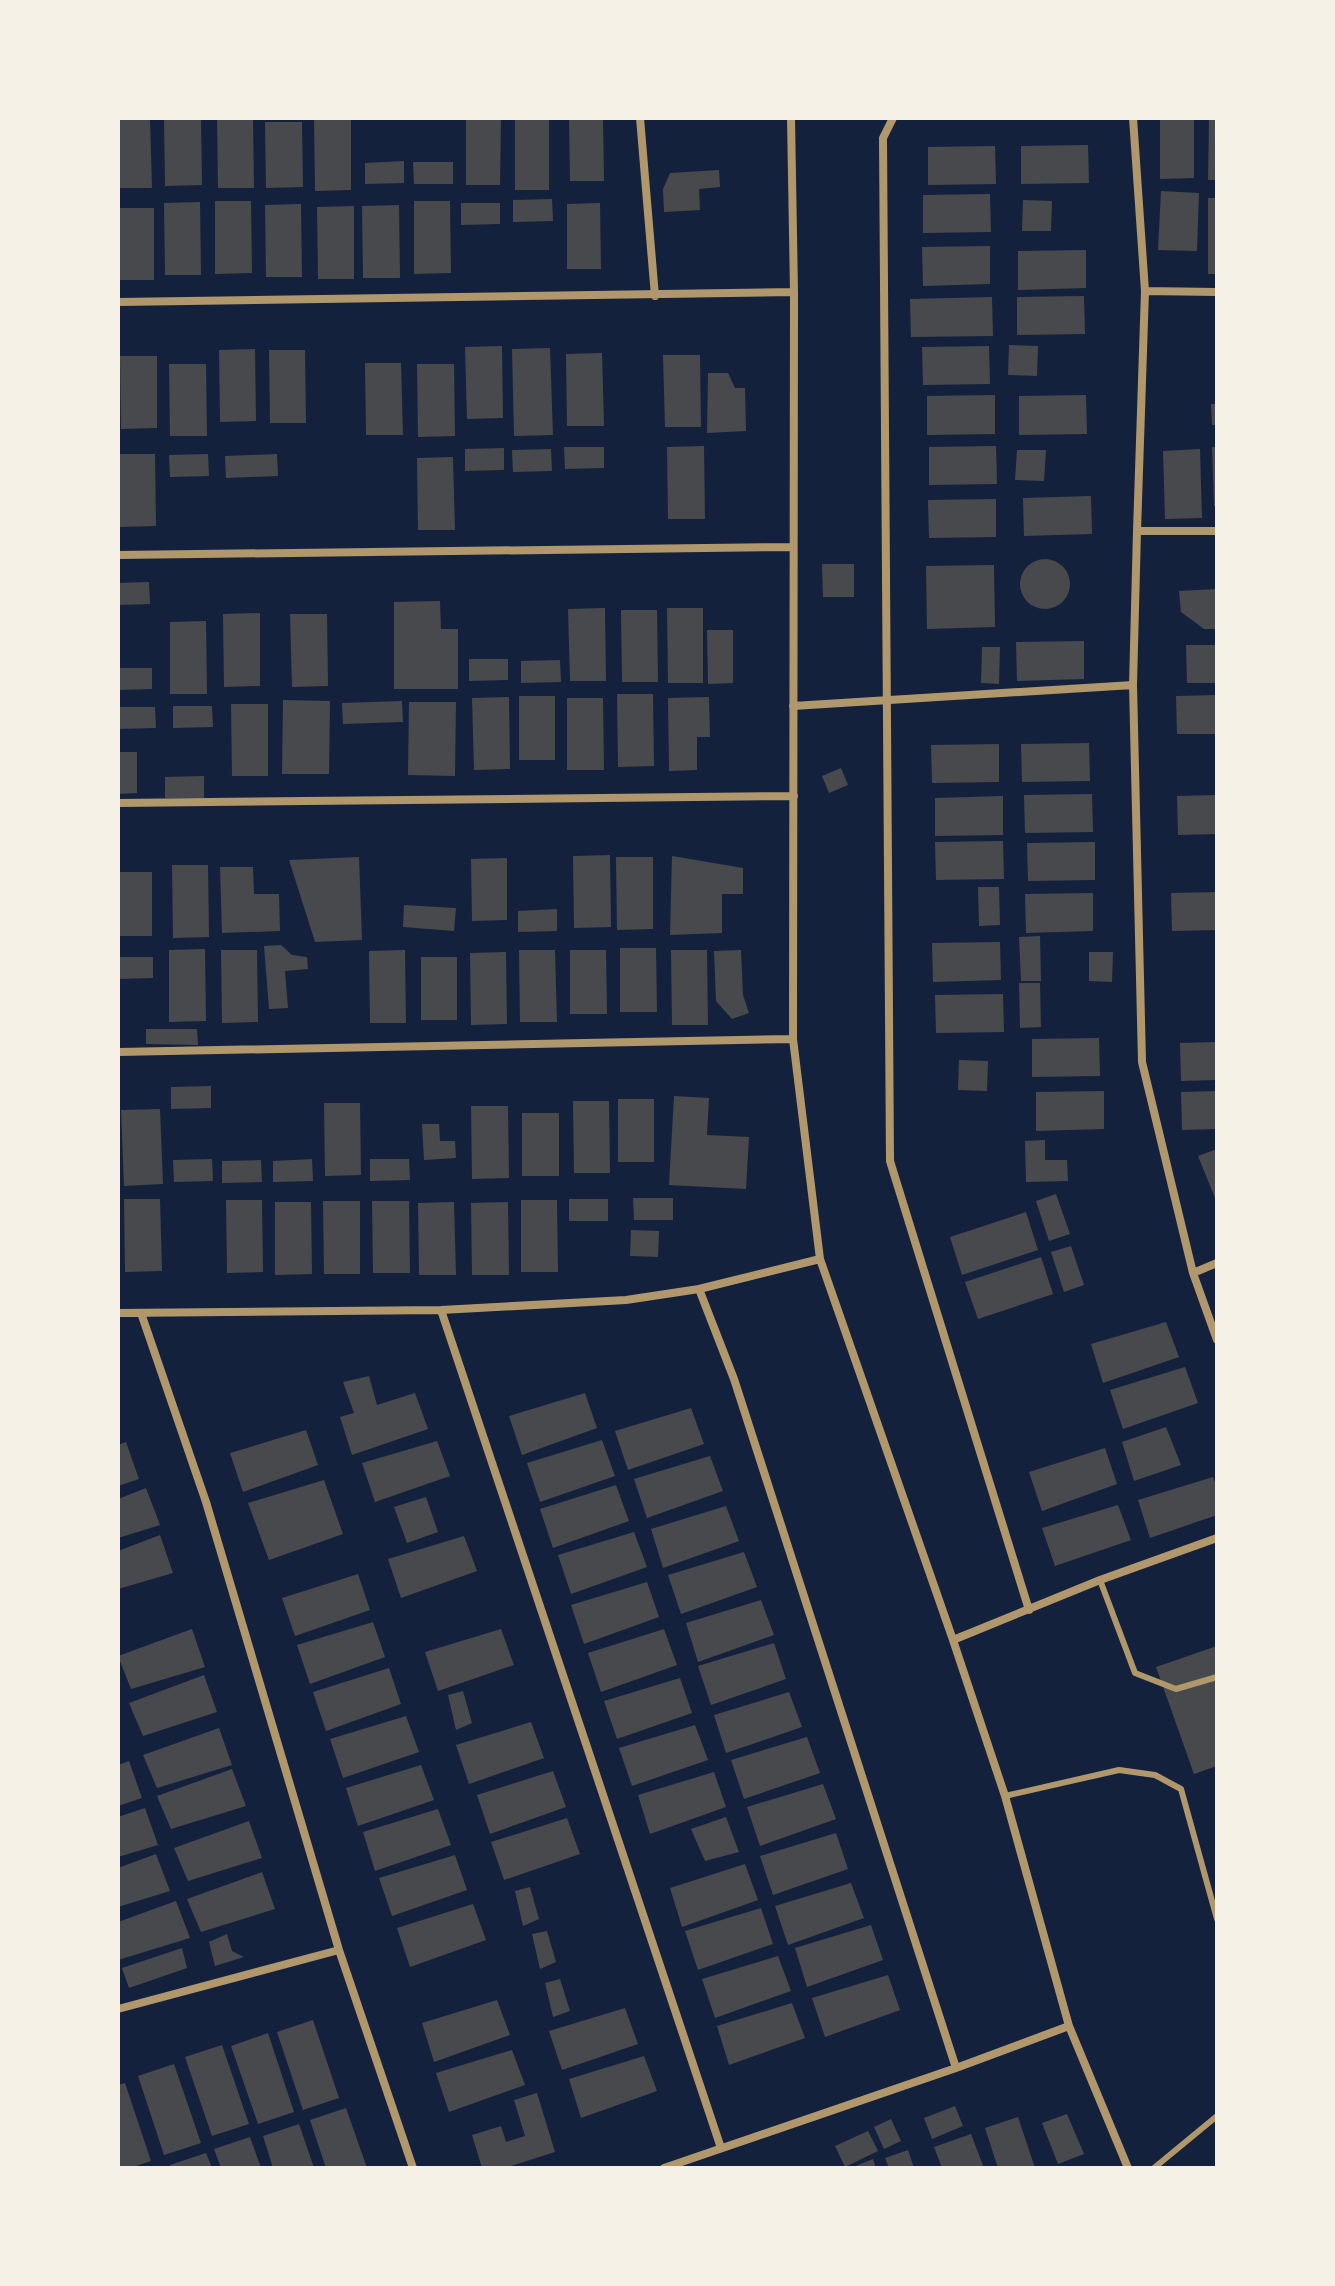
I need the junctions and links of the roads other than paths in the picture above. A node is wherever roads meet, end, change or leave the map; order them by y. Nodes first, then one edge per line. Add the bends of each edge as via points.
1 (640, 118) edge
2 (791, 118) edge
3 (893, 118) edge
4 (1133, 118) edge
5 (1145, 291) junction
6 (794, 292) junction
7 (1217, 292) edge
8 (655, 296) junction
9 (118, 302) edge
10 (1137, 531) junction
11 (1217, 531) edge
12 (793, 547) junction
13 (118, 555) edge
14 (1133, 685) junction
15 (887, 700) junction
16 (793, 706) junction
17 (794, 796) junction
18 (118, 803) edge
19 (793, 1039) junction
20 (118, 1052) edge
21 (820, 1259) junction
22 (1217, 1263) edge
23 (1193, 1273) junction
24 (699, 1289) junction
25 (441, 1310) junction
26 (118, 1313) edge
27 (141, 1313) junction
28 (1217, 1340) edge
29 (1217, 1538) edge
30 (1100, 1580) junction
31 (1029, 1610) junction
32 (953, 1640) junction
33 (1217, 1677) edge
34 (1005, 1796) junction
35 (1217, 1919) edge
36 (339, 1950) junction
37 (118, 2009) edge
38 (1069, 2026) junction
39 (956, 2068) junction
40 (1217, 2116) edge
41 (721, 2148) junction
42 (413, 2168) edge
43 (664, 2168) edge
44 (1128, 2168) edge
45 (1154, 2168) edge

1 - 8 street
2 - 6 street
3 - 15 street via 883,138
4 - 5 street
5 - 7 street
5 - 10 street
6 - 8 street
6 - 12 street
8 - 9 street
10 - 11 street
10 - 14 street
12 - 13 street
12 - 16 street
14 - 15 street
14 - 23 street via 1142,1062
15 - 16 street
15 - 31 street via 890,1161
16 - 17 street
17 - 18 street
17 - 19 street
19 - 20 street
19 - 21 street
21 - 24 street
21 - 32 street
22 - 23 street
23 - 28 street
24 - 25 street via 626,1300
24 - 39 street via 734,1379
25 - 27 street
25 - 41 street
26 - 27 street
27 - 36 street via 206,1502
29 - 30 street
30 - 31 street
30 - 33 lane via 1135,1673 1176,1689
31 - 32 street
32 - 34 street
34 - 35 lane via 1119,1770 1155,1775 1181,1789
34 - 38 street
36 - 37 street
36 - 42 street
38 - 39 street
38 - 44 street
39 - 41 street
40 - 45 lane
41 - 43 street

